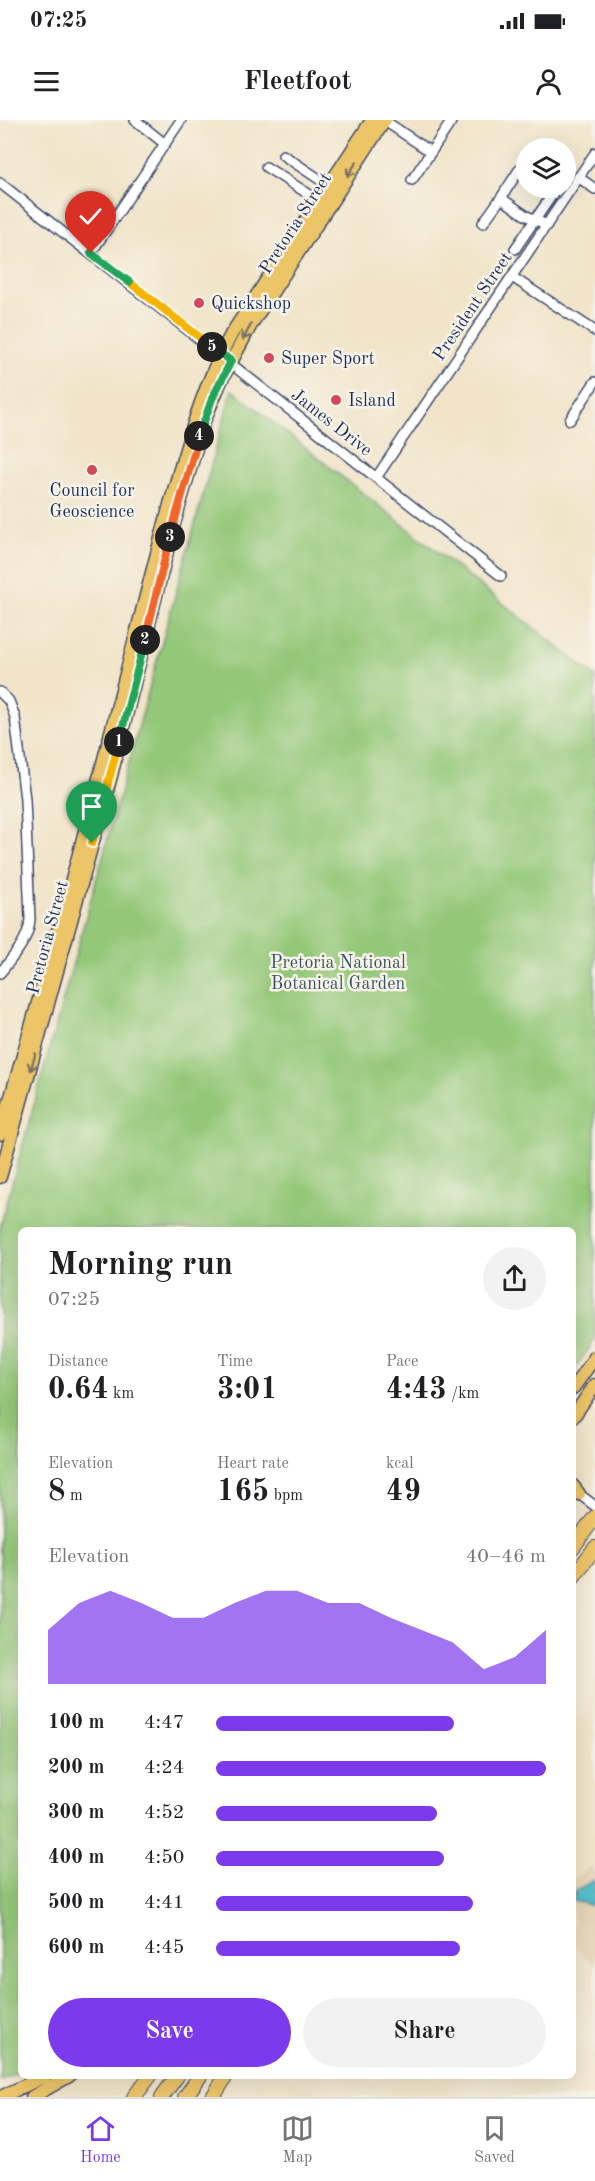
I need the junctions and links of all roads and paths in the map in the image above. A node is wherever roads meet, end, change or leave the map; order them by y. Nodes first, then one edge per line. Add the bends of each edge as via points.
1 (135, 120) edge
2 (181, 120) edge
3 (380, 120) edge
4 (451, 122) dead end
5 (165, 144) junction
6 (431, 152) junction
7 (595, 153) edge
8 (283, 155) dead end
9 (268, 171) dead end
10 (516, 175) edge
11 (578, 177) junction
12 (412, 180) dead end
13 (0, 183) edge
14 (328, 184) junction
15 (595, 189) edge
16 (501, 198) junction
17 (550, 198) edge
18 (316, 203) junction
19 (536, 219) junction
20 (483, 224) dead end
21 (547, 225) junction
22 (515, 249) dead end
23 (91, 253) junction
24 (513, 277) junction
25 (595, 331) edge
26 (226, 357) junction
27 (595, 382) edge
28 (570, 420) dead end
29 (376, 478) junction
30 (501, 576) dead end
31 (0, 692) edge
32 (0, 973) edge
33 (0, 1134) edge
34 (0, 1177) edge
35 (595, 1357) edge
36 (576, 1384) edge
37 (595, 1385) edge
38 (576, 1413) edge
39 (576, 1491) edge
40 (595, 1506) edge
41 (595, 1511) edge
42 (595, 1517) edge
43 (576, 1534) edge
44 (576, 1543) edge
45 (595, 1548) edge
46 (576, 1573) edge
47 (39, 2079) edge
48 (64, 2079) edge
49 (148, 2079) edge
50 (154, 2079) edge
51 (175, 2079) edge
52 (198, 2079) edge
53 (224, 2079) edge
54 (1, 2097) edge
55 (32, 2097) edge
56 (134, 2097) edge
57 (141, 2097) edge
58 (162, 2097) edge
59 (185, 2097) edge
60 (213, 2097) edge

1 - 5 street
2 - 5 street
3 - 6 street
3 - 14 main road, Pretoria Street
3 -> 26 main road, Pretoria Street
4 - 6 street
5 - 23 street
6 - 12 street
7 - 11 street, President Street
8 - 14 street
9 - 18 street
10 - 16 street
11 - 15 street
11 - 21 street, President Street
13 - 23 street, James Drive
14 - 18 main road, Pretoria Street
16 - 19 street
16 - 20 street
17 - 19 street
18 - 26 main road, Pretoria Street
19 - 21 street
19 - 22 street
21 - 24 street, President Street
23 - 26 street, James Drive
24 - 25 street
24 - 29 street, President Street
26 - 29 street, James Drive
26 - 33 main road, Pretoria Street via 205,388 192,426 33,1025
26 -> 34 main road, Pretoria Street via 173,527 111,776
27 - 28 street
29 - 30 street, James Drive
31 - 32 street via 9,701 15,717 25,800 30,927
35 - 36 main road
37 - 38 main road
39 - 40 street
41 - 43 highway
42 - 44 highway
45 - 46 highway
47 - 54 main road
48 - 55 main road
49 - 56 highway
50 - 57 highway
51 - 58 highway
52 - 59 highway
53 - 60 highway

